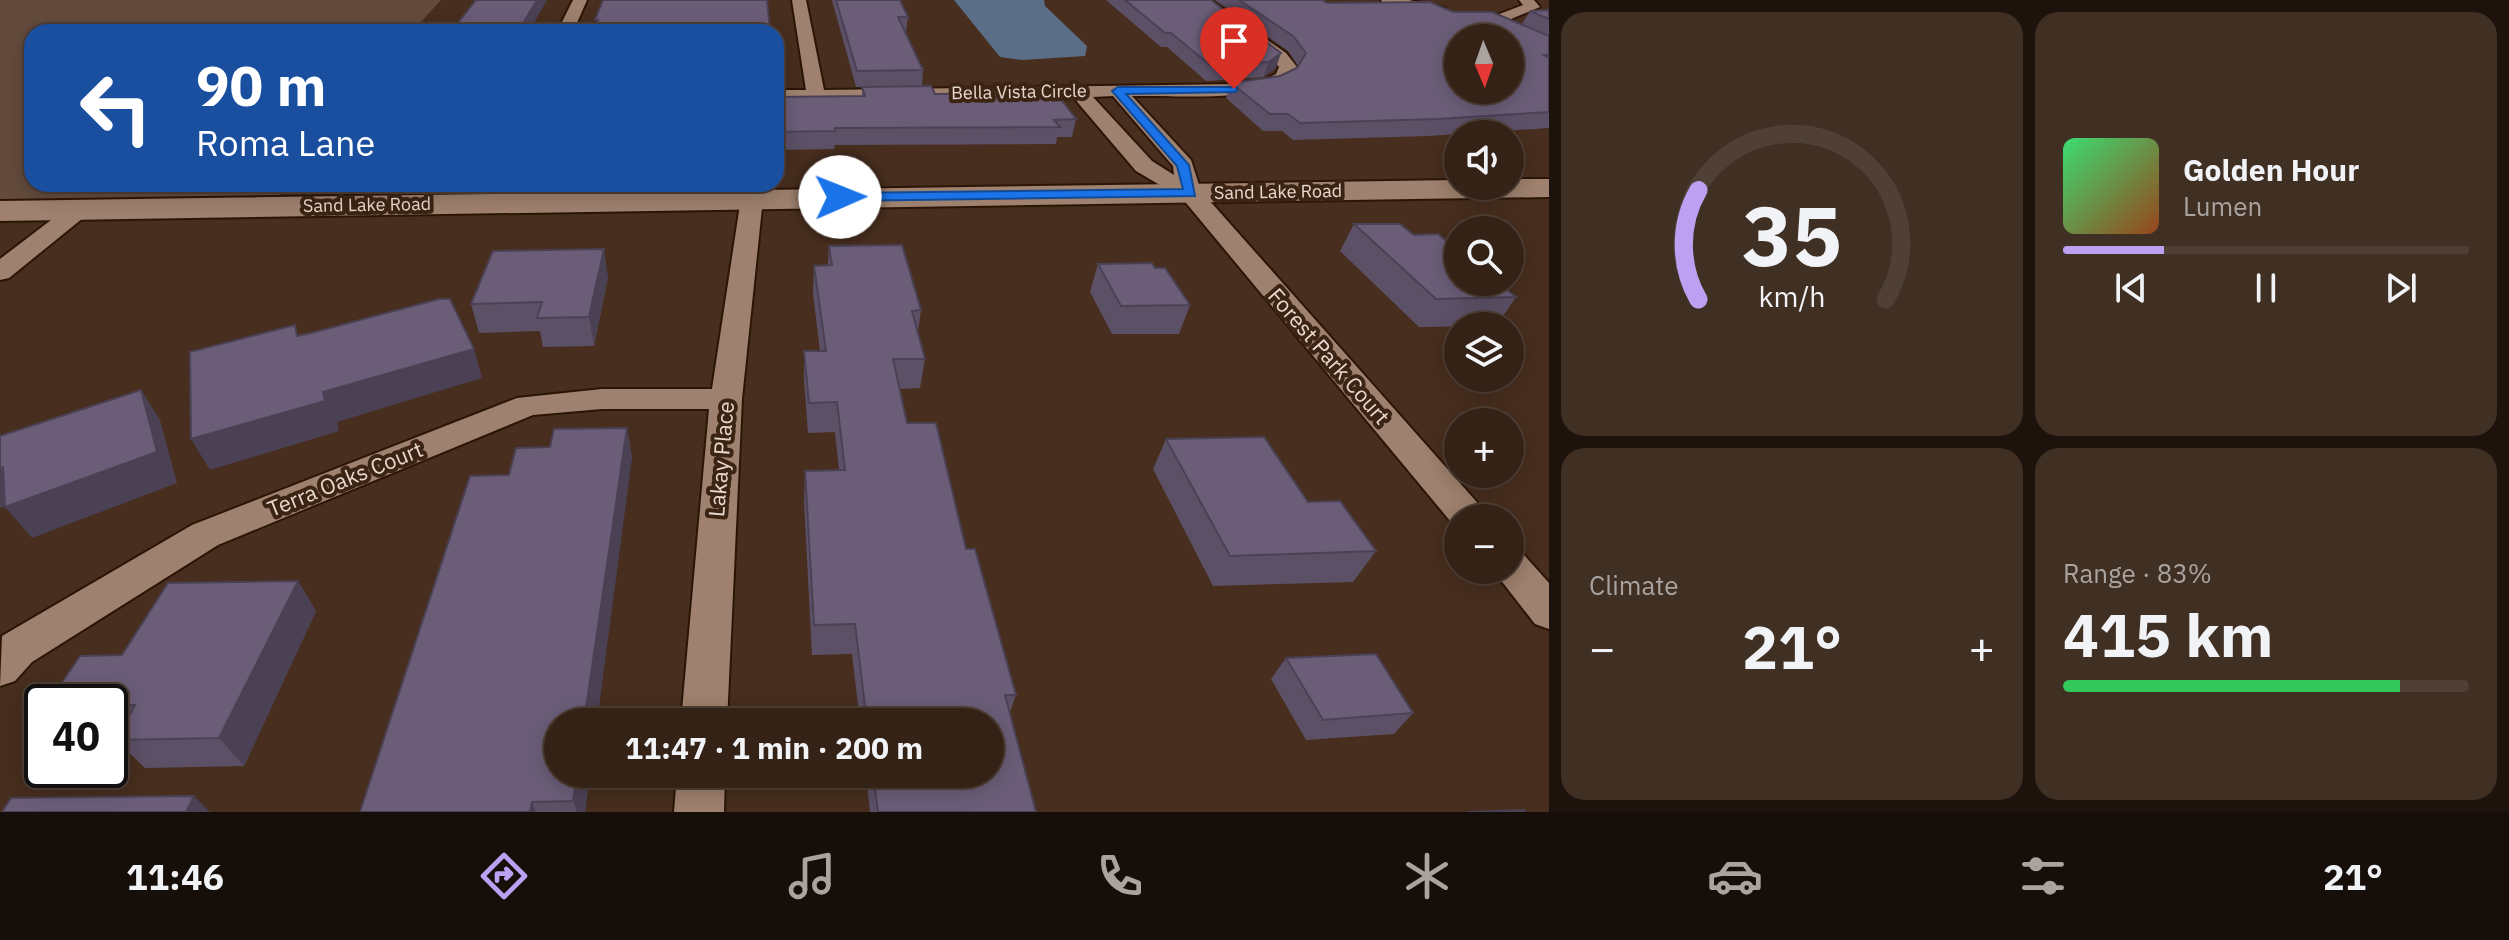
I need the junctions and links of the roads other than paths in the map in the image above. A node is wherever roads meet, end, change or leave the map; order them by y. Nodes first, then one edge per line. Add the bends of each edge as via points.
1 (580, 0) edge
2 (799, 0) edge
3 (1201, 0) edge
4 (1388, 0) edge
5 (1526, 0) edge
6 (1494, 21) junction
7 (569, 24) edge
8 (1501, 24) edge
9 (1078, 91) junction
10 (1118, 91) junction
11 (816, 95) junction
12 (784, 96) edge
13 (1150, 127) junction
14 (1110, 128) junction
15 (1549, 188) edge
16 (1190, 193) junction
17 (752, 198) junction
18 (80, 209) junction
19 (0, 211) edge
20 (0, 272) edge
21 (726, 399) junction
22 (1457, 504) edge
23 (1524, 583) edge
24 (1549, 612) edge
25 (0, 667) edge
26 (705, 708) edge
27 (700, 788) edge
28 (699, 812) edge

1 - 7 street
2 - 11 street
3 - 10 street, Bella Vista Circle via 1280,57 1288,67 1284,77 1268,85 1234,89
4 - 6 street
5 - 6 street via 1533,7
6 - 8 street
9 - 10 street, Bella Vista Circle
9 - 11 street, Bella Vista Circle
9 - 14 street
10 - 13 street
11 - 12 street, Bella Vista Circle
13 - 14 street
13 - 16 street via 1183,165
14 - 16 street via 1144,166
15 - 16 street, Sand Lake Road
16 - 17 street, Sand Lake Road
16 - 22 street, Forest Park Court
17 - 18 street, Sand Lake Road
17 - 21 street, Lakay Place
18 - 19 street, Sand Lake Road
18 - 20 street
21 - 25 street, Terra Oaks Court via 528,405 205,535 17,649
21 - 26 street, Lakay Place
23 - 24 street
27 - 28 street

